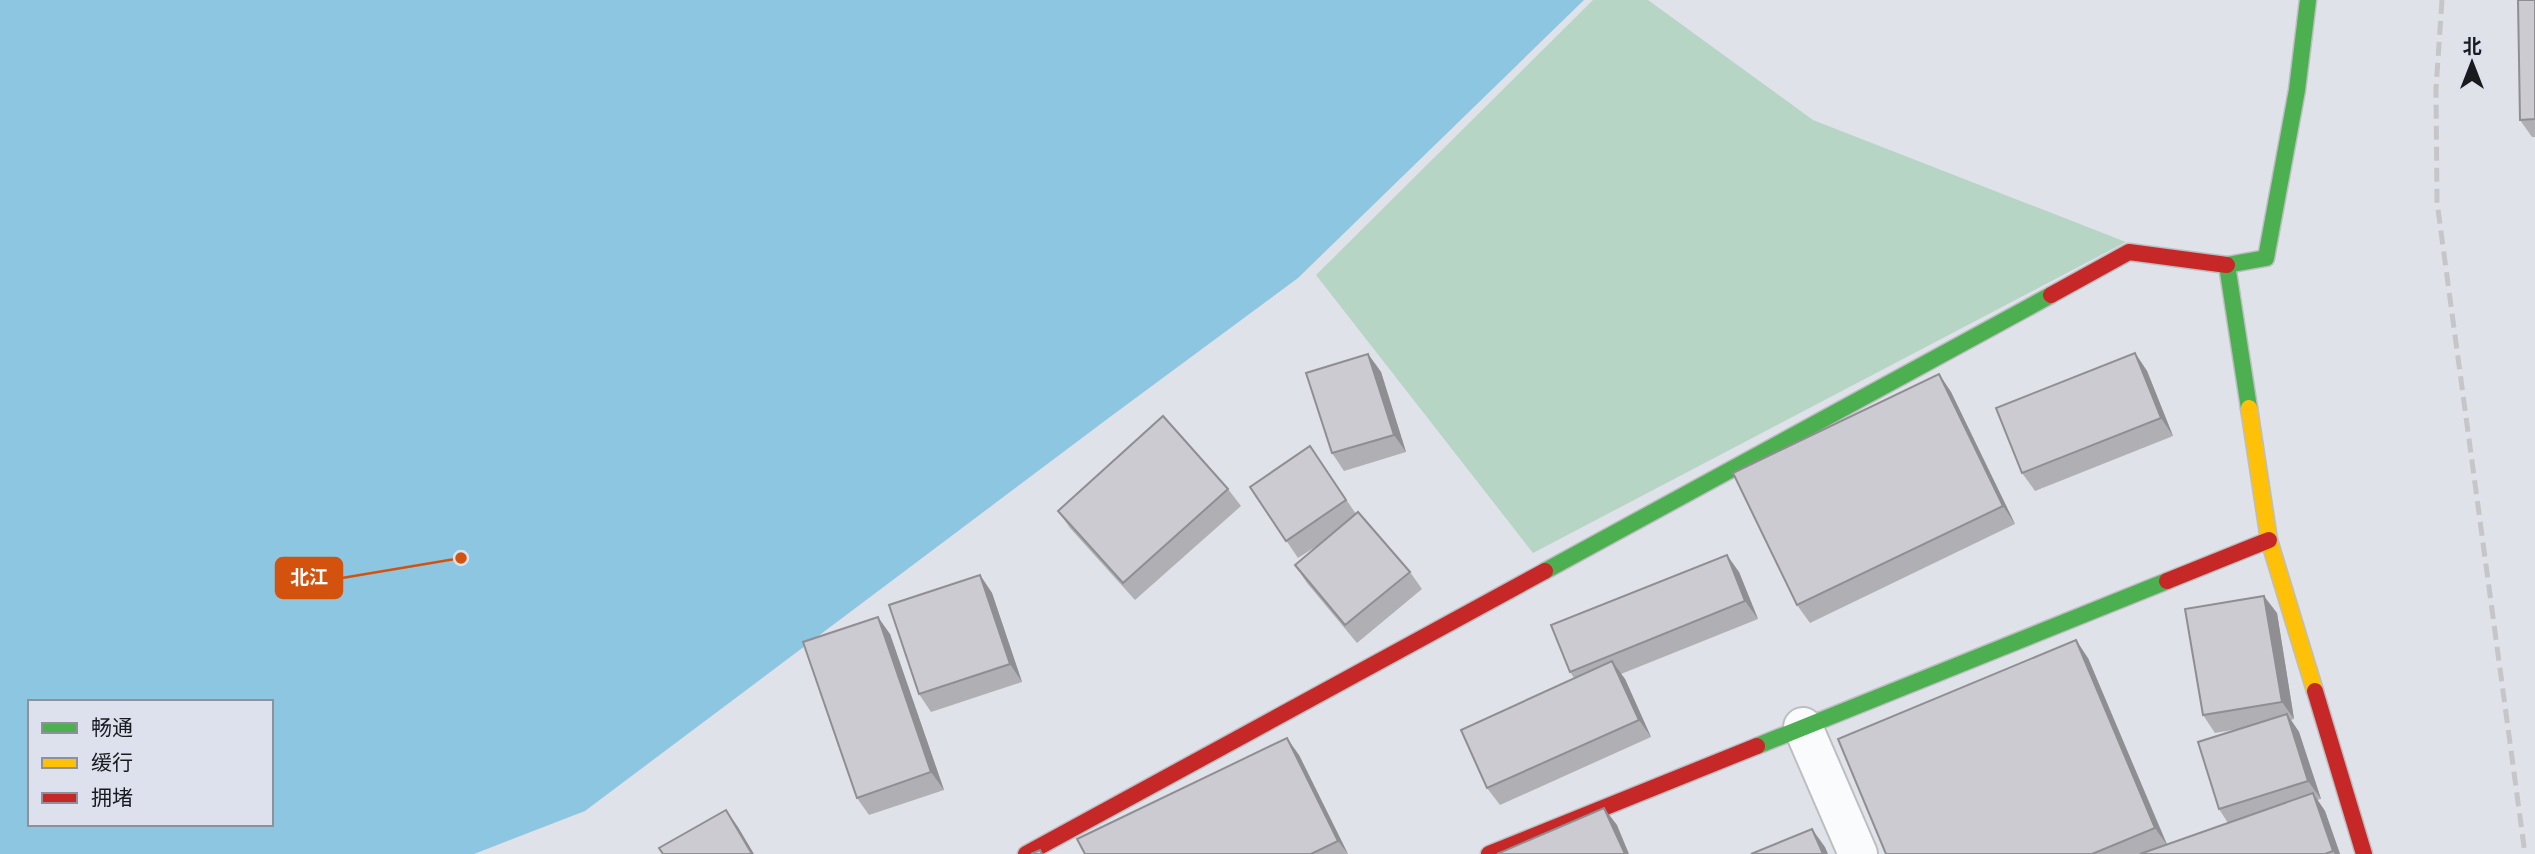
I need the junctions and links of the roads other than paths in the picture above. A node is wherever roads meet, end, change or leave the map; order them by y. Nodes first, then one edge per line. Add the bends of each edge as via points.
1 (2308, 0) edge
2 (2227, 265) junction
3 (2269, 540) junction
4 (1803, 727) junction
5 (1026, 854) edge
6 (1489, 854) edge
7 (1858, 854) edge
8 (2364, 854) edge

1 - 2 street via 2297,90 2266,258
2 - 3 street
2 - 5 street via 2129,252
3 - 4 street
3 - 8 street
4 - 6 street
4 - 7 street

